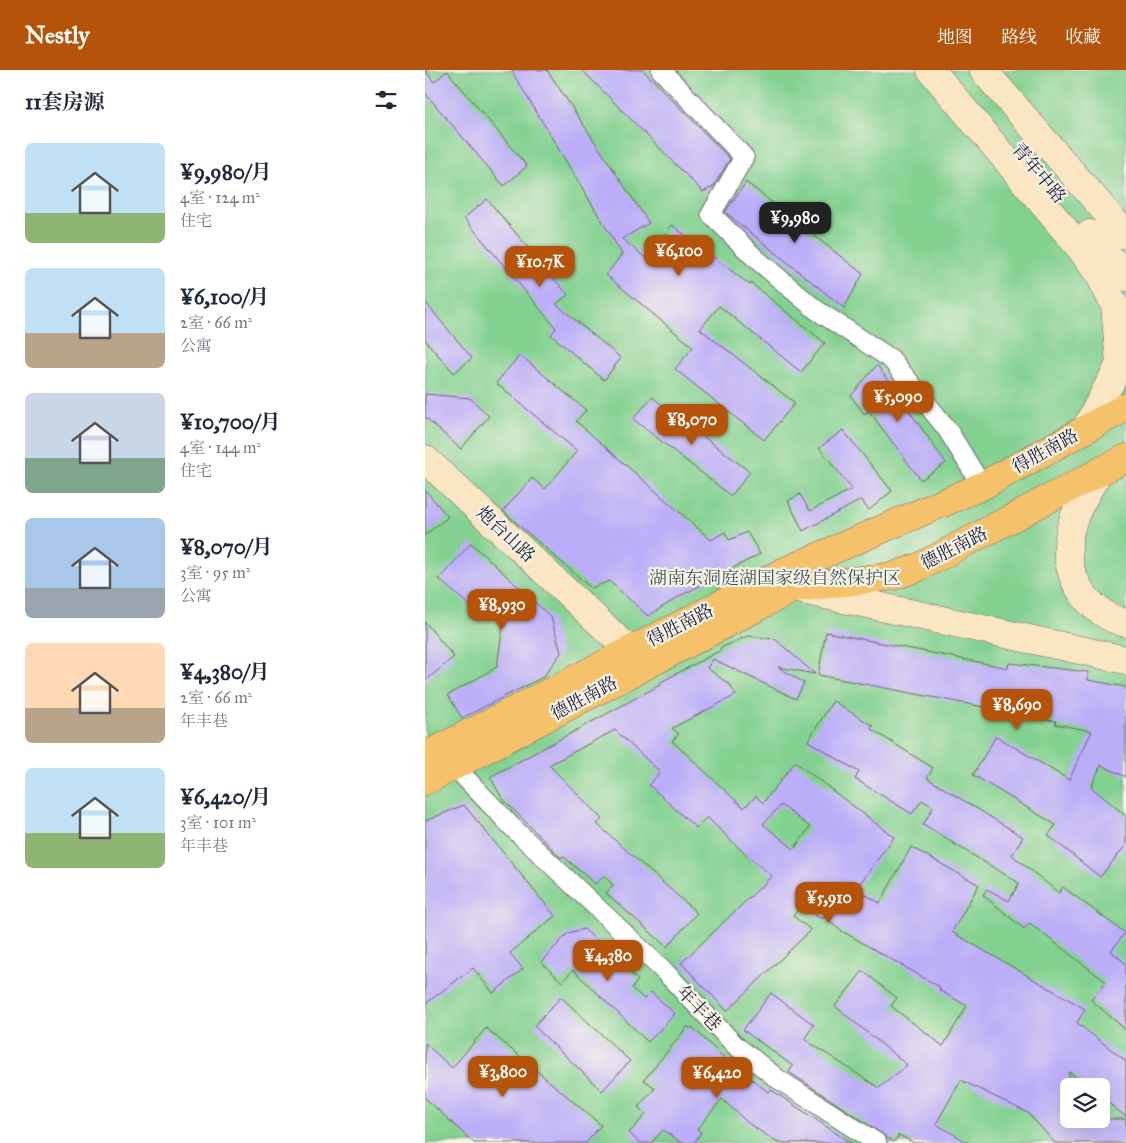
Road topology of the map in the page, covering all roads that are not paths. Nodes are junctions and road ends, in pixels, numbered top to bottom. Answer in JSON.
{"nodes":[{"id":1,"x":661,"y":70,"type":"edge"},
{"id":2,"x":931,"y":70,"type":"edge"},
{"id":3,"x":952,"y":70,"type":"edge"},
{"id":4,"x":983,"y":70,"type":"edge"},
{"id":5,"x":1002,"y":70,"type":"edge"},
{"id":6,"x":1126,"y":208,"type":"edge"},
{"id":7,"x":1126,"y":235,"type":"edge"},
{"id":8,"x":1126,"y":277,"type":"edge"},
{"id":9,"x":1126,"y":406,"type":"edge"},
{"id":10,"x":1086,"y":428,"type":"junction"},
{"id":11,"x":1126,"y":458,"type":"edge"},
{"id":12,"x":425,"y":459,"type":"edge"},
{"id":13,"x":1099,"y":472,"type":"junction"},
{"id":14,"x":982,"y":486,"type":"junction"},
{"id":15,"x":794,"y":588,"type":"junction"},
{"id":16,"x":1126,"y":623,"type":"edge"},
{"id":17,"x":630,"y":651,"type":"junction"},
{"id":18,"x":1126,"y":660,"type":"edge"},
{"id":19,"x":425,"y":756,"type":"edge"},
{"id":20,"x":454,"y":766,"type":"junction"},
{"id":21,"x":425,"y":781,"type":"edge"},
{"id":22,"x":877,"y":1143,"type":"edge"}],
"edges":[{"from":1,"to":14,"type":"street"},
{"from":2,"to":10,"type":"main road"},
{"from":3,"to":8,"type":"main road","name":"青年中路"},
{"from":4,"to":7,"type":"main road","name":"青年中路"},
{"from":5,"to":6,"type":"main road"},
{"from":9,"to":10,"type":"main road","name":"得胜南路"},
{"from":10,"to":14,"type":"main road","name":"得胜南路"},
{"from":11,"to":13,"type":"main road","name":"德胜南路"},
{"from":12,"to":17,"type":"main road","name":"炮台山路"},
{"from":13,"to":15,"type":"main road","name":"德胜南路"},
{"from":13,"to":16,"type":"main road"},
{"from":14,"to":17,"type":"main road","name":"得胜南路"},
{"from":15,"to":18,"type":"main road"},
{"from":15,"to":20,"type":"main road","name":"德胜南路"},
{"from":17,"to":19,"type":"main road","name":"得胜南路"},
{"from":20,"to":21,"type":"main road","name":"德胜南路"},
{"from":20,"to":22,"type":"street","name":"年丰巷"}]}
